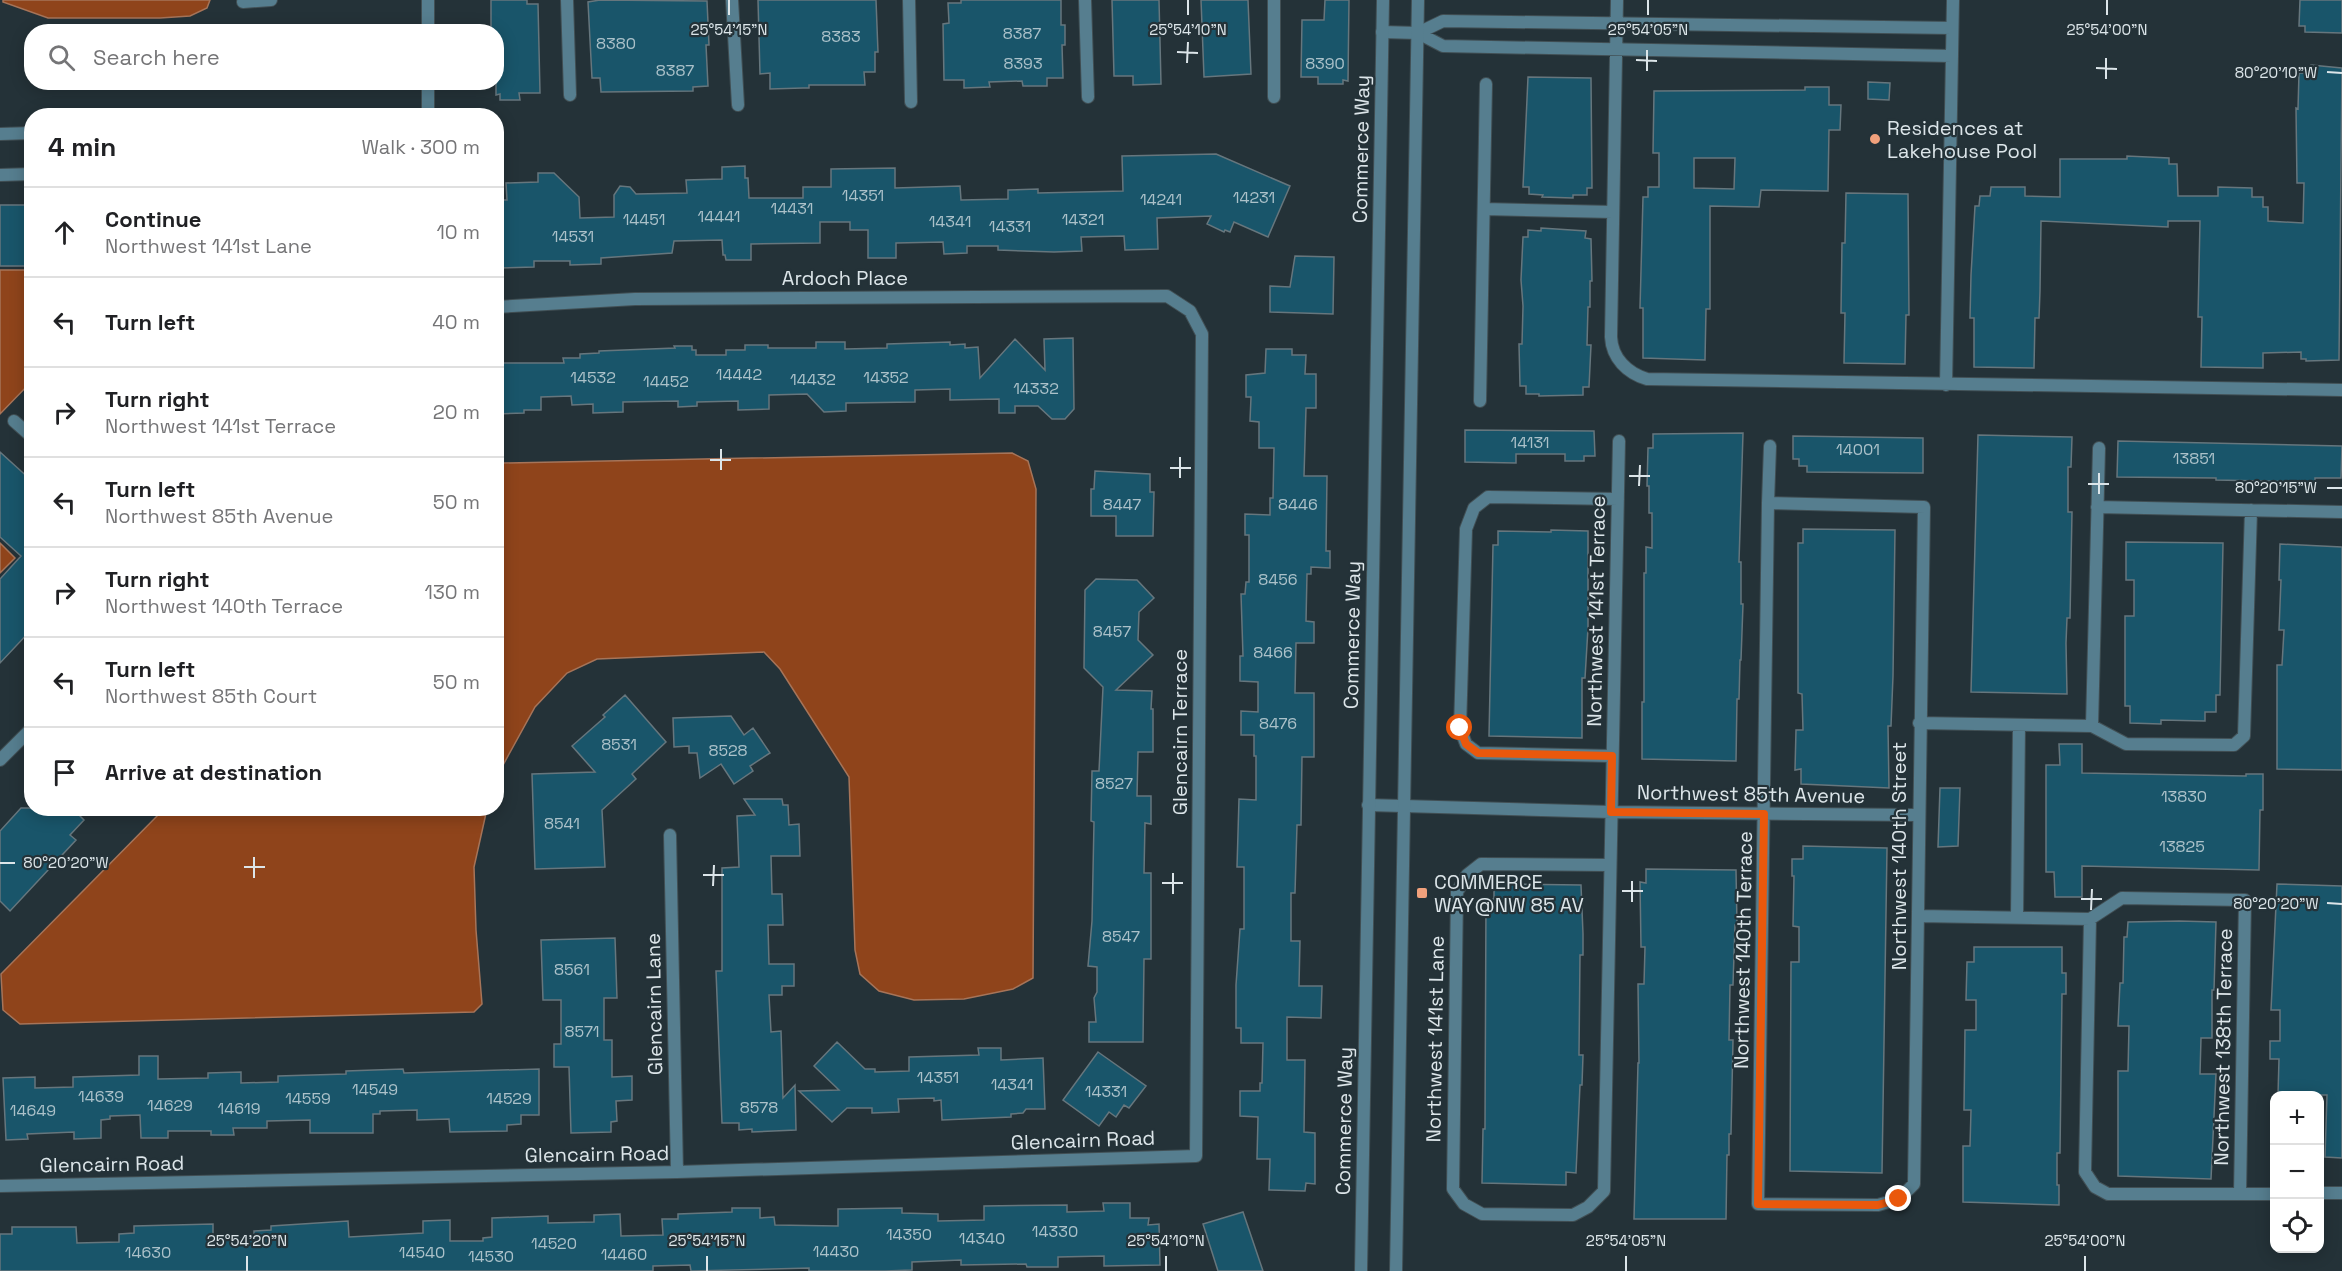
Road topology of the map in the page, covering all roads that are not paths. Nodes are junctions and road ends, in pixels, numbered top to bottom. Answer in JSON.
{"nodes":[{"id":1,"x":271,"y":0,"type":"edge"},
{"id":2,"x":428,"y":0,"type":"edge"},
{"id":3,"x":567,"y":0,"type":"edge"},
{"id":4,"x":732,"y":0,"type":"edge"},
{"id":5,"x":909,"y":0,"type":"edge"},
{"id":6,"x":1085,"y":0,"type":"edge"},
{"id":7,"x":1274,"y":0,"type":"edge"},
{"id":8,"x":1383,"y":0,"type":"edge"},
{"id":9,"x":1418,"y":0,"type":"edge"},
{"id":10,"x":1617,"y":0,"type":"edge"},
{"id":11,"x":1953,"y":0,"type":"edge"},
{"id":12,"x":243,"y":2,"type":"dead end"},
{"id":13,"x":1617,"y":23,"type":"junction"},
{"id":14,"x":428,"y":24,"type":"edge"},
{"id":15,"x":1952,"y":28,"type":"junction"},
{"id":16,"x":1382,"y":32,"type":"junction"},
{"id":17,"x":1418,"y":33,"type":"junction"},
{"id":18,"x":1616,"y":51,"type":"junction"},
{"id":19,"x":1952,"y":56,"type":"junction"},
{"id":20,"x":1486,"y":84,"type":"dead end"},
{"id":21,"x":428,"y":90,"type":"edge"},
{"id":22,"x":570,"y":95,"type":"dead end"},
{"id":23,"x":1088,"y":97,"type":"dead end"},
{"id":24,"x":1274,"y":97,"type":"dead end"},
{"id":25,"x":911,"y":102,"type":"dead end"},
{"id":26,"x":738,"y":105,"type":"dead end"},
{"id":27,"x":428,"y":108,"type":"edge"},
{"id":28,"x":24,"y":133,"type":"edge"},
{"id":29,"x":0,"y":134,"type":"edge"},
{"id":30,"x":24,"y":174,"type":"edge"},
{"id":31,"x":0,"y":175,"type":"edge"},
{"id":32,"x":1484,"y":209,"type":"junction"},
{"id":33,"x":1613,"y":212,"type":"junction"},
{"id":34,"x":504,"y":307,"type":"edge"},
{"id":35,"x":1190,"y":311,"type":"joint"},
{"id":36,"x":1946,"y":385,"type":"junction"},
{"id":37,"x":2342,"y":390,"type":"edge"},
{"id":38,"x":1480,"y":401,"type":"dead end"},
{"id":39,"x":14,"y":421,"type":"dead end"},
{"id":40,"x":24,"y":430,"type":"edge"},
{"id":41,"x":1619,"y":441,"type":"dead end"},
{"id":42,"x":1770,"y":446,"type":"dead end"},
{"id":43,"x":2098,"y":448,"type":"dead end"},
{"id":44,"x":1618,"y":499,"type":"junction"},
{"id":45,"x":1768,"y":503,"type":"junction"},
{"id":46,"x":2097,"y":507,"type":"junction"},
{"id":47,"x":2251,"y":510,"type":"junction"},
{"id":48,"x":2342,"y":512,"type":"edge"},
{"id":49,"x":1919,"y":723,"type":"junction"},
{"id":50,"x":2019,"y":724,"type":"junction"},
{"id":51,"x":2092,"y":726,"type":"junction"},
{"id":52,"x":24,"y":736,"type":"edge"},
{"id":53,"x":1612,"y":756,"type":"junction"},
{"id":54,"x":0,"y":760,"type":"edge"},
{"id":55,"x":1368,"y":805,"type":"junction"},
{"id":56,"x":1404,"y":805,"type":"junction"},
{"id":57,"x":1611,"y":812,"type":"junction"},
{"id":58,"x":1764,"y":814,"type":"junction"},
{"id":59,"x":1918,"y":815,"type":"junction"},
{"id":60,"x":670,"y":835,"type":"dead end"},
{"id":61,"x":1610,"y":865,"type":"junction"},
{"id":62,"x":1919,"y":916,"type":"junction"},
{"id":63,"x":2017,"y":918,"type":"junction"},
{"id":64,"x":2090,"y":919,"type":"junction"},
{"id":65,"x":1196,"y":1156,"type":"joint"},
{"id":66,"x":677,"y":1172,"type":"junction"},
{"id":67,"x":0,"y":1186,"type":"edge"},
{"id":68,"x":2324,"y":1193,"type":"edge"},
{"id":69,"x":2342,"y":1193,"type":"edge"},
{"id":70,"x":2240,"y":1194,"type":"junction"},
{"id":71,"x":2270,"y":1194,"type":"edge"},
{"id":72,"x":1899,"y":1199,"type":"joint"},
{"id":73,"x":1464,"y":1204,"type":"joint"},
{"id":74,"x":1361,"y":1271,"type":"edge"},
{"id":75,"x":1396,"y":1271,"type":"edge"}],
"edges":[{"from":1,"to":12,"type":"street"},
{"from":2,"to":14,"type":"street"},
{"from":3,"to":22,"type":"street"},
{"from":4,"to":26,"type":"street"},
{"from":5,"to":25,"type":"street"},
{"from":6,"to":23,"type":"street"},
{"from":7,"to":24,"type":"street"},
{"from":8,"to":16,"type":"street","name":"Commerce Way"},
{"from":9,"to":17,"type":"street"},
{"from":10,"to":13,"type":"street"},
{"from":11,"to":15,"type":"street"},
{"from":13,"to":15,"type":"street"},
{"from":13,"to":17,"type":"street"},
{"from":13,"to":18,"type":"street"},
{"from":15,"to":19,"type":"street"},
{"from":16,"to":17,"type":"street"},
{"from":16,"to":55,"type":"street","name":"Commerce Way"},
{"from":17,"to":18,"type":"street"},
{"from":17,"to":56,"type":"street"},
{"from":18,"to":19,"type":"street"},
{"from":18,"to":33,"type":"street"},
{"from":19,"to":36,"type":"street"},
{"from":20,"to":32,"type":"street"},
{"from":21,"to":27,"type":"street"},
{"from":28,"to":29,"type":"street"},
{"from":30,"to":31,"type":"street"},
{"from":32,"to":33,"type":"street"},
{"from":32,"to":38,"type":"street"},
{"from":33,"to":36,"type":"street"},
{"from":34,"to":35,"type":"street","name":"Ardoch Place"},
{"from":35,"to":65,"type":"street","name":"Glencairn Terrace"},
{"from":36,"to":37,"type":"street"},
{"from":39,"to":40,"type":"street"},
{"from":41,"to":44,"type":"street","name":"Northwest 141st Terrace"},
{"from":42,"to":45,"type":"street","name":"Northwest 140th Terrace"},
{"from":43,"to":46,"type":"street"},
{"from":44,"to":53,"type":"street","name":"Northwest 141st Terrace"},
{"from":44,"to":53,"type":"street"},
{"from":45,"to":49,"type":"street","name":"Northwest 140th Street"},
{"from":45,"to":58,"type":"street","name":"Northwest 140th Terrace"},
{"from":46,"to":47,"type":"street"},
{"from":46,"to":51,"type":"street"},
{"from":47,"to":48,"type":"street"},
{"from":47,"to":51,"type":"street"},
{"from":49,"to":50,"type":"street"},
{"from":49,"to":59,"type":"street","name":"Northwest 140th Street"},
{"from":50,"to":51,"type":"street"},
{"from":50,"to":63,"type":"street"},
{"from":52,"to":54,"type":"street"},
{"from":53,"to":57,"type":"street","name":"Northwest 141st Terrace"},
{"from":55,"to":56,"type":"street","name":"Northwest 85th Avenue"},
{"from":55,"to":74,"type":"street","name":"Commerce Way"},
{"from":56,"to":57,"type":"street","name":"Northwest 85th Avenue"},
{"from":56,"to":75,"type":"street"},
{"from":57,"to":58,"type":"street","name":"Northwest 85th Avenue"},
{"from":57,"to":61,"type":"street","name":"Northwest 141st Terrace"},
{"from":58,"to":59,"type":"street","name":"Northwest 85th Avenue"},
{"from":58,"to":72,"type":"street","name":"Northwest 140th Terrace"},
{"from":59,"to":62,"type":"street","name":"Northwest 140th Street"},
{"from":60,"to":66,"type":"street","name":"Glencairn Lane"},
{"from":61,"to":73,"type":"street","name":"Northwest 141st Terrace"},
{"from":61,"to":73,"type":"street","name":"Northwest 141st Lane"},
{"from":62,"to":63,"type":"street"},
{"from":62,"to":72,"type":"street","name":"Northwest 140th Street"},
{"from":63,"to":64,"type":"street"},
{"from":64,"to":70,"type":"street"},
{"from":64,"to":70,"type":"street","name":"Northwest 138th Terrace"},
{"from":65,"to":66,"type":"street","name":"Glencairn Road"},
{"from":66,"to":67,"type":"street","name":"Glencairn Road"},
{"from":68,"to":69,"type":"street"},
{"from":70,"to":71,"type":"street"}]}
